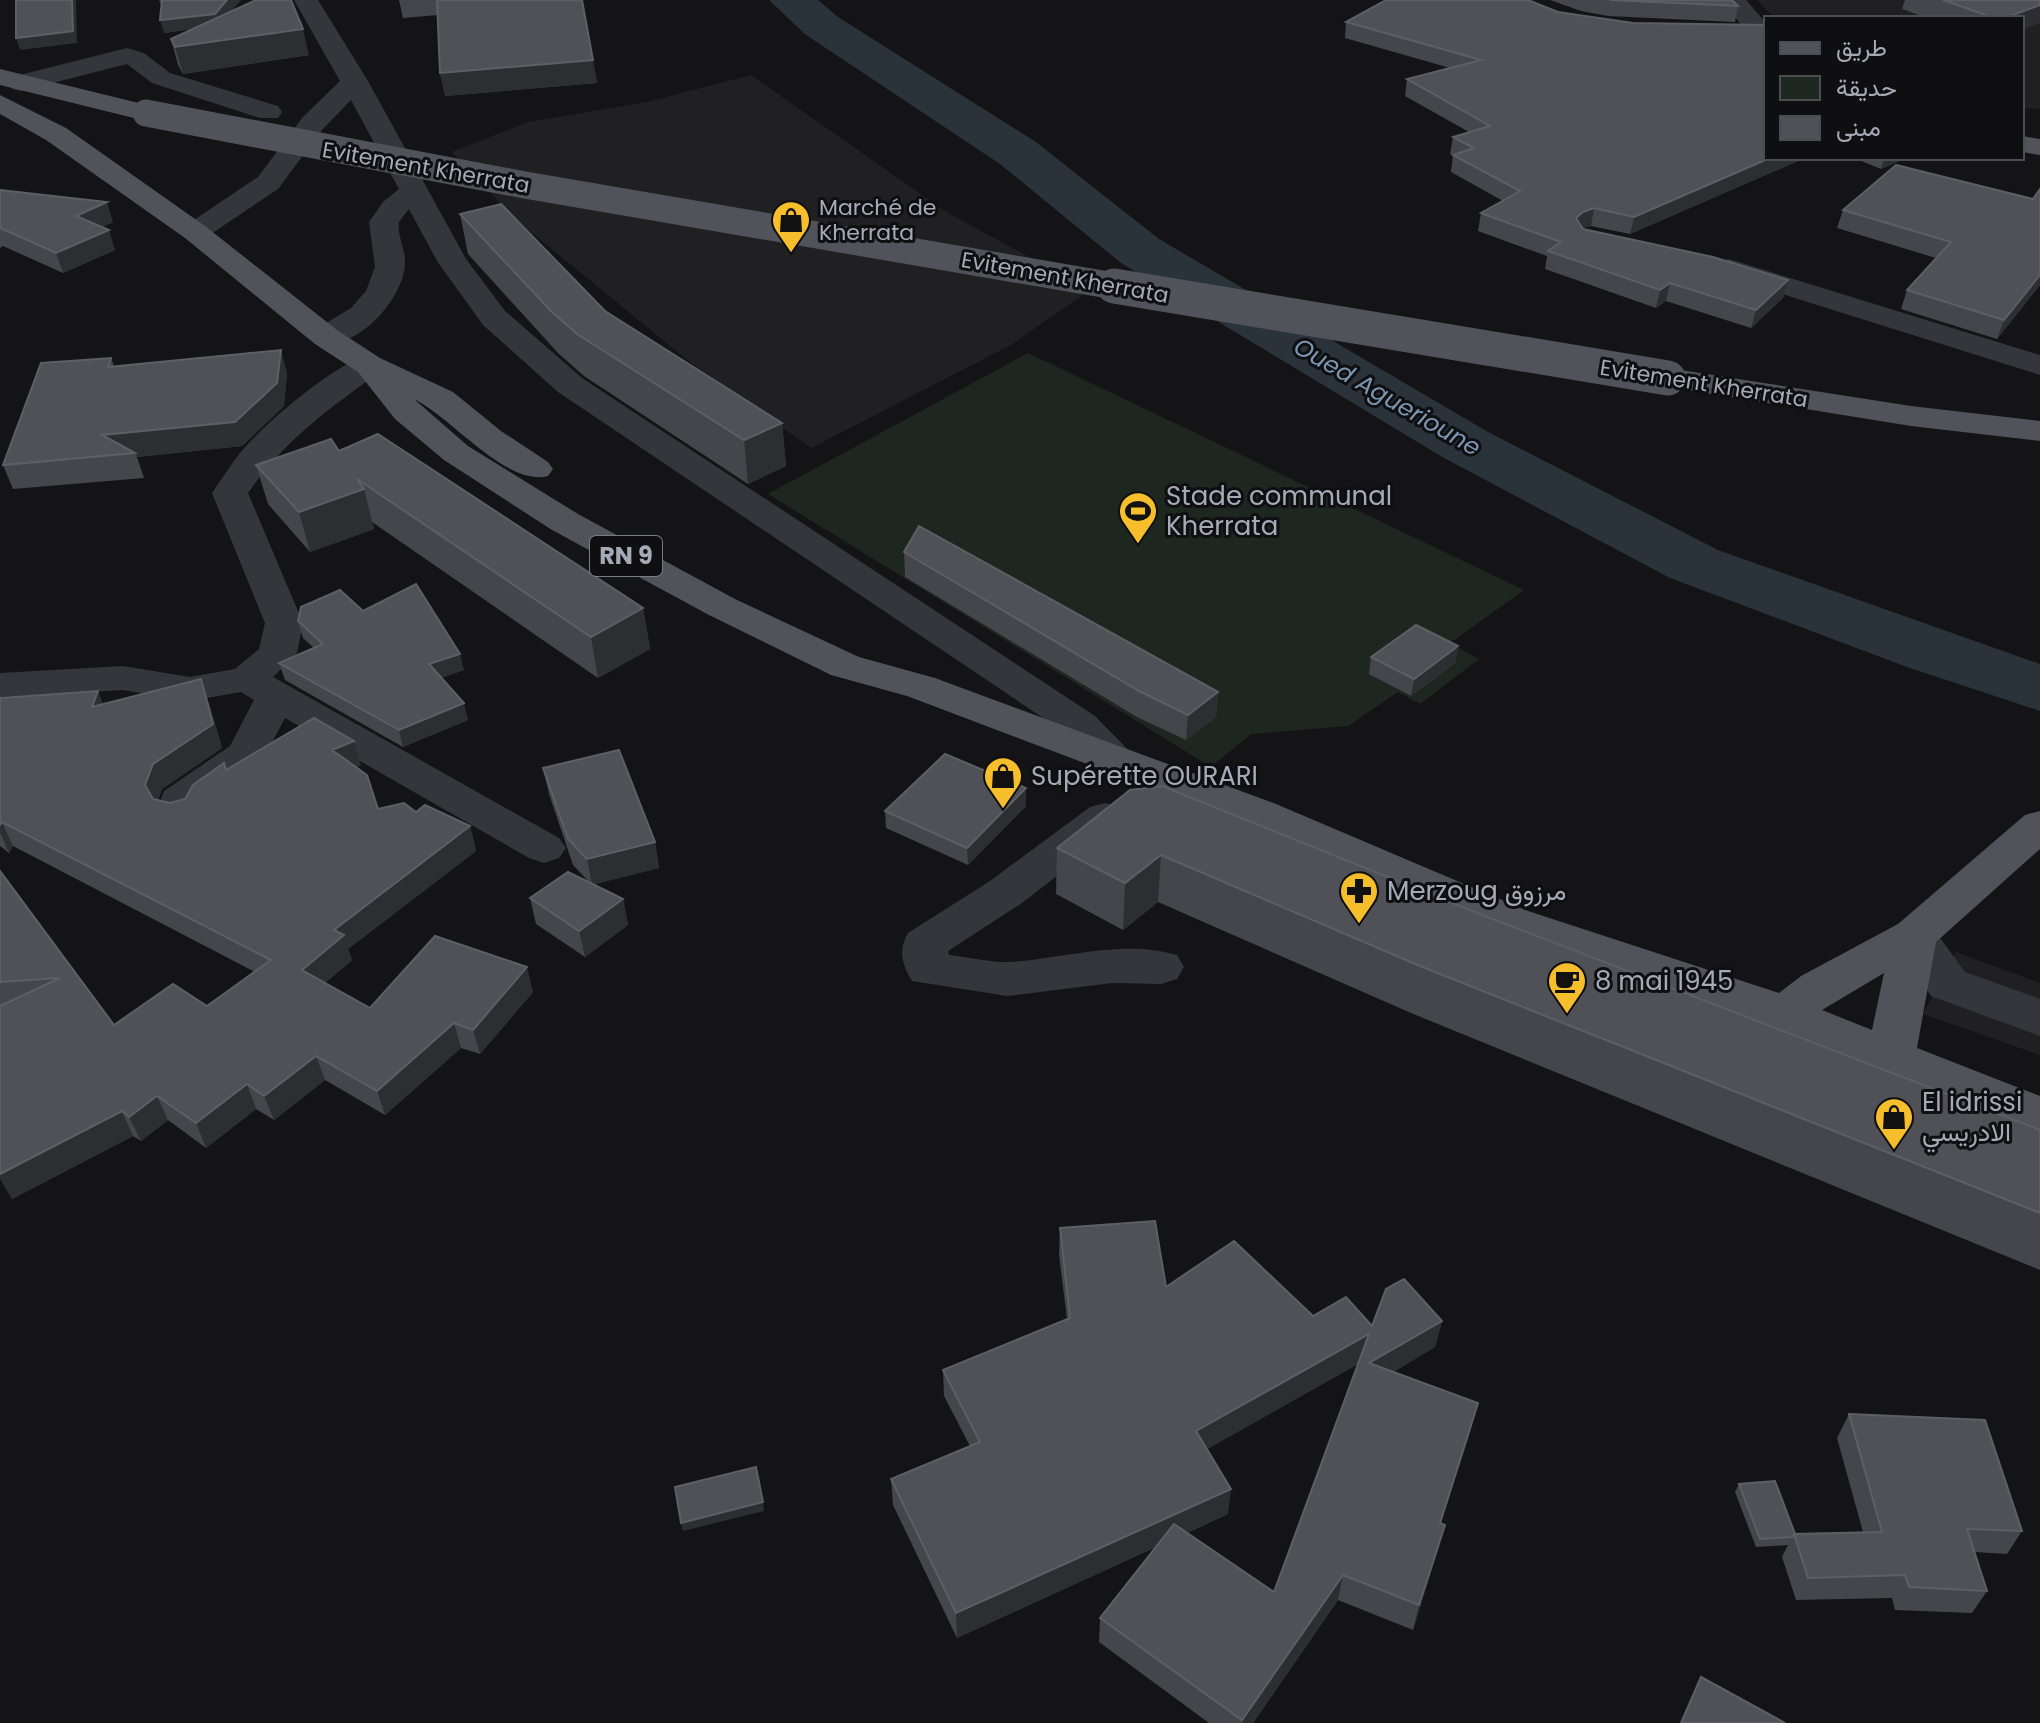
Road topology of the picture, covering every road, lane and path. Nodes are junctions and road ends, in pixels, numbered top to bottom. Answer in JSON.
{"nodes":[{"id":1,"x":306,"y":0,"type":"edge"},
{"id":2,"x":1733,"y":0,"type":"edge"},
{"id":3,"x":1733,"y":33,"type":"edge"},
{"id":4,"x":1764,"y":33,"type":"edge"},
{"id":5,"x":11,"y":80,"type":"edge"},
{"id":6,"x":355,"y":81,"type":"junction"},
{"id":7,"x":0,"y":103,"type":"edge"},
{"id":8,"x":269,"y":112,"type":"dead end"},
{"id":9,"x":415,"y":191,"type":"junction"},
{"id":10,"x":195,"y":232,"type":"junction"},
{"id":11,"x":1702,"y":261,"type":"edge"},
{"id":12,"x":326,"y":337,"type":"junction"},
{"id":13,"x":369,"y":365,"type":"junction"},
{"id":14,"x":2040,"y":365,"type":"edge"},
{"id":15,"x":2040,"y":431,"type":"edge"},
{"id":16,"x":0,"y":685,"type":"edge"},
{"id":17,"x":261,"y":687,"type":"junction"},
{"id":18,"x":1135,"y":768,"type":"junction"},
{"id":19,"x":178,"y":810,"type":"edge"},
{"id":20,"x":2040,"y":825,"type":"edge"},
{"id":21,"x":544,"y":848,"type":"dead end"},
{"id":22,"x":1914,"y":935,"type":"junction"},
{"id":23,"x":1161,"y":967,"type":"dead end"},
{"id":24,"x":1785,"y":1014,"type":"junction"},
{"id":25,"x":2040,"y":1018,"type":"edge"},
{"id":26,"x":1891,"y":1057,"type":"junction"},
{"id":27,"x":2040,"y":1117,"type":"edge"}],
"edges":[{"from":1,"to":6,"type":"street"},
{"from":2,"to":4,"type":"street"},
{"from":3,"to":4,"type":"main road"},
{"from":5,"to":8,"type":"street"},
{"from":5,"to":15,"type":"main road","name":"Evitement Kherrata","bridge":true},
{"from":6,"to":9,"type":"street"},
{"from":6,"to":10,"type":"street"},
{"from":7,"to":10,"type":"main road","number":"RN 9"},
{"from":9,"to":12,"type":"street"},
{"from":9,"to":18,"type":"street"},
{"from":10,"to":12,"type":"main road","number":"RN 9"},
{"from":11,"to":14,"type":"street"},
{"from":12,"to":13,"type":"main road","number":"RN 9"},
{"from":13,"to":17,"type":"street"},
{"from":13,"to":18,"type":"main road","number":"RN 9"},
{"from":16,"to":17,"type":"street"},
{"from":17,"to":19,"type":"street"},
{"from":17,"to":21,"type":"street"},
{"from":18,"to":23,"type":"street"},
{"from":18,"to":24,"type":"main road","number":"RN 9"},
{"from":20,"to":22,"type":"main road"},
{"from":22,"to":24,"type":"main road"},
{"from":22,"to":25,"type":"street"},
{"from":22,"to":26,"type":"main road"},
{"from":24,"to":26,"type":"main road","number":"RN 9"},
{"from":26,"to":27,"type":"main road","number":"RN 9"}]}
